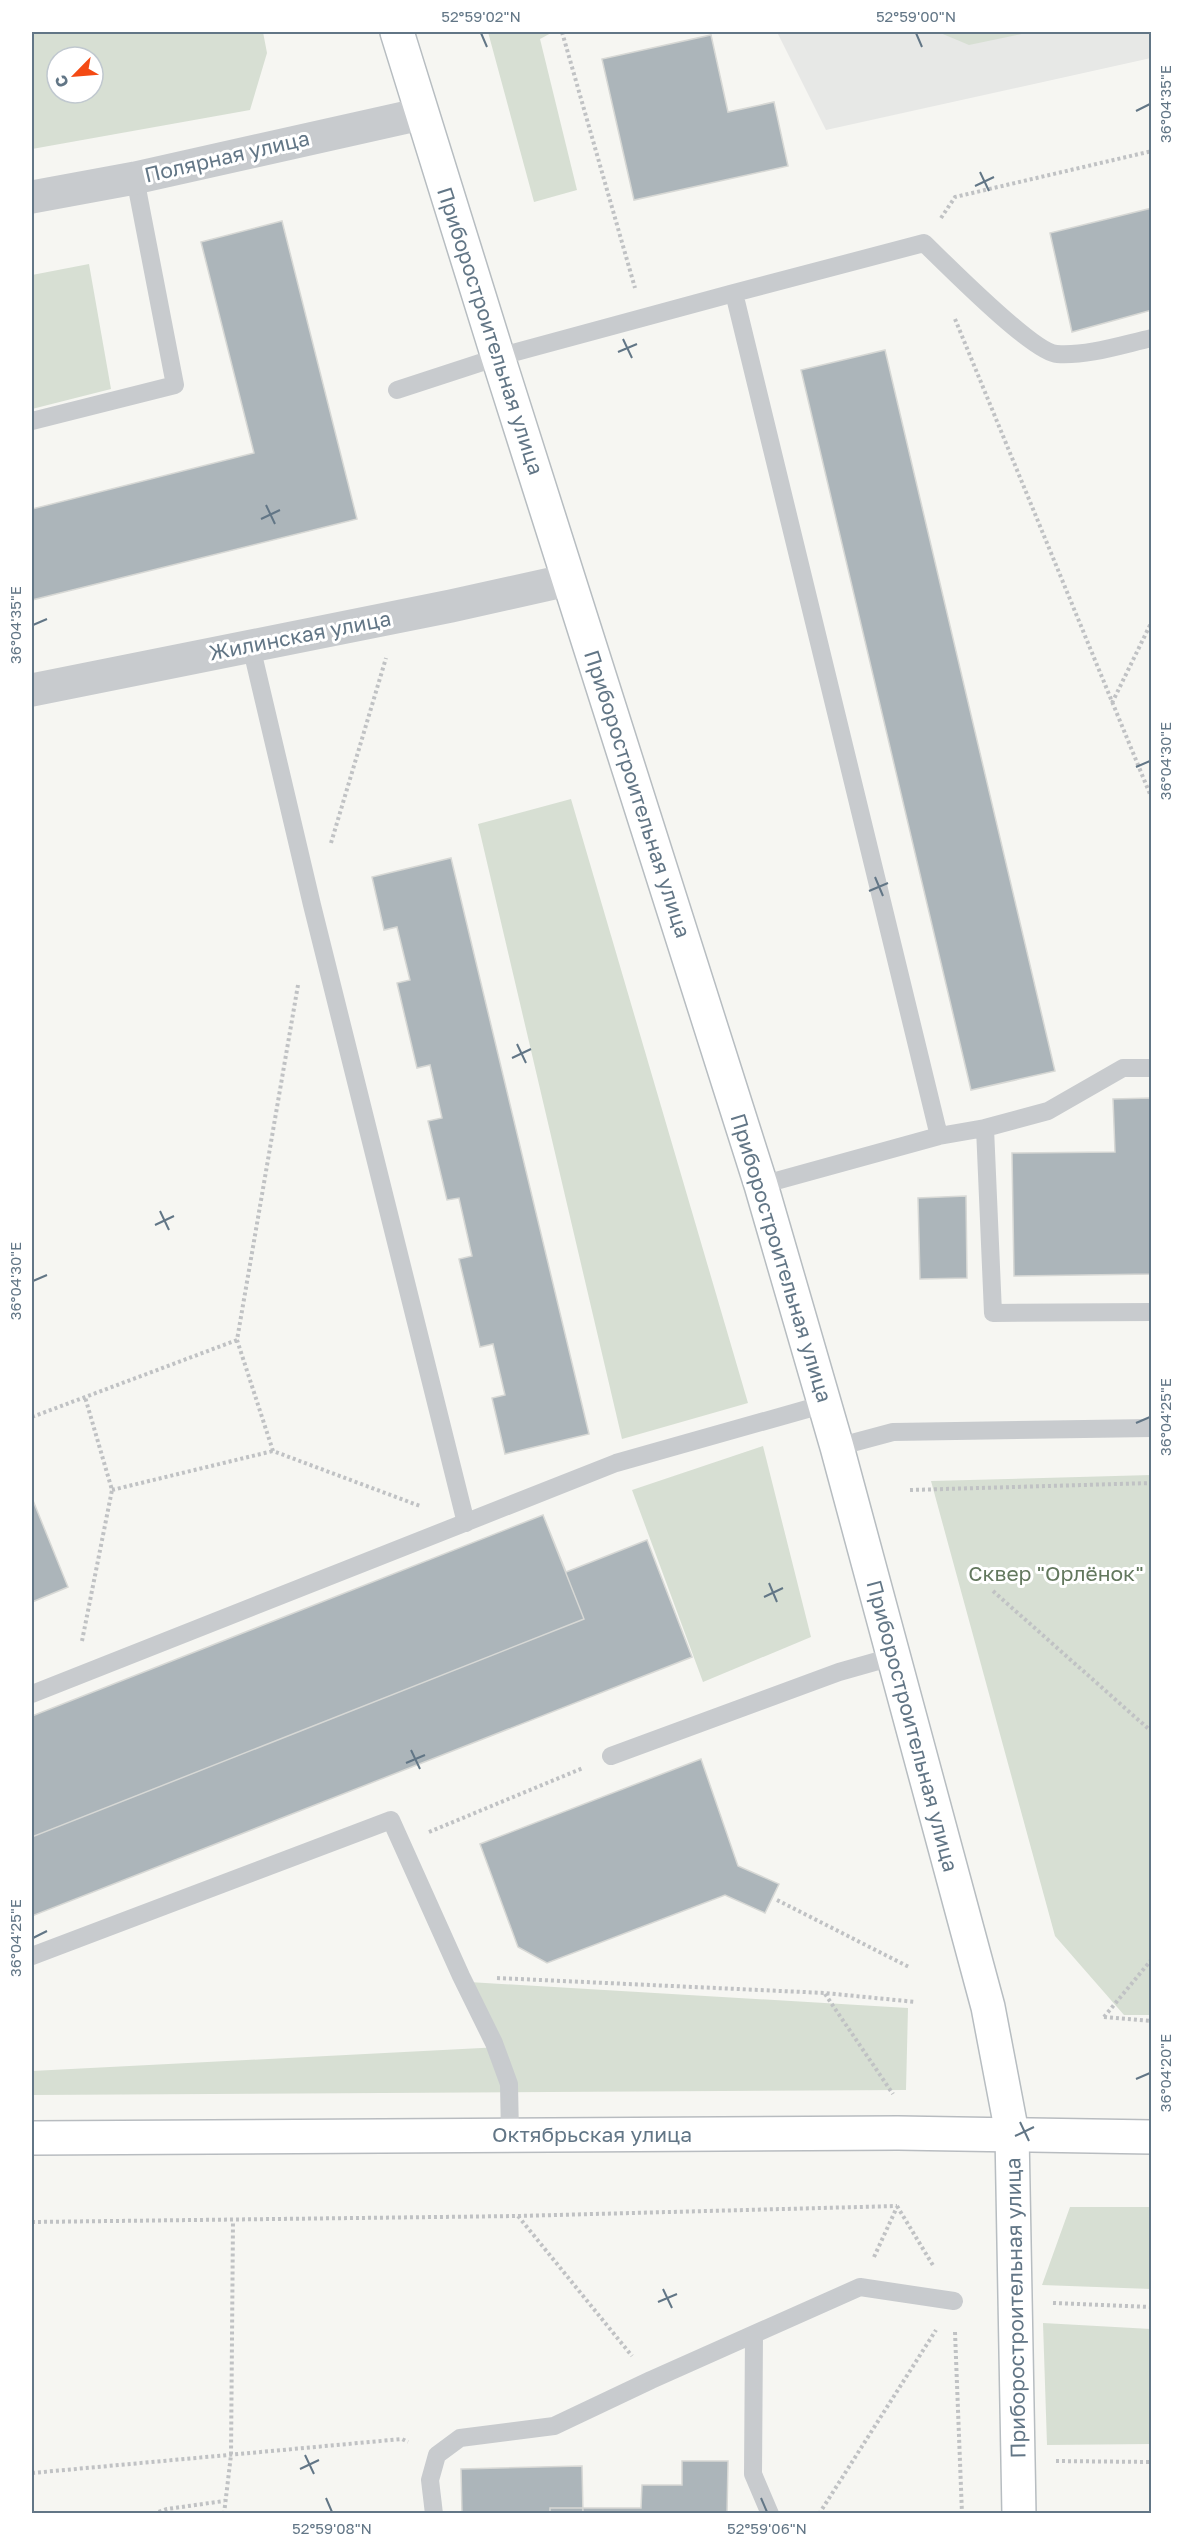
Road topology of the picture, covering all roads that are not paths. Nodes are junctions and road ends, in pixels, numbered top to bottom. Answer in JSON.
{"nodes":[{"id":1,"x":397,"y":32,"type":"edge"},
{"id":2,"x":421,"y":114,"type":"junction"},
{"id":3,"x":135,"y":178,"type":"junction"},
{"id":4,"x":32,"y":197,"type":"edge"},
{"id":5,"x":734,"y":293,"type":"junction"},
{"id":6,"x":1152,"y":338,"type":"edge"},
{"id":7,"x":498,"y":357,"type":"junction"},
{"id":8,"x":398,"y":390,"type":"dead end"},
{"id":9,"x":32,"y":421,"type":"edge"},
{"id":10,"x":568,"y":580,"type":"junction"},
{"id":11,"x":252,"y":646,"type":"junction"},
{"id":12,"x":32,"y":690,"type":"edge"},
{"id":13,"x":1152,"y":1068,"type":"edge"},
{"id":14,"x":985,"y":1128,"type":"junction"},
{"id":15,"x":939,"y":1136,"type":"junction"},
{"id":16,"x":761,"y":1185,"type":"junction"},
{"id":17,"x":1152,"y":1312,"type":"edge"},
{"id":18,"x":825,"y":1404,"type":"junction"},
{"id":19,"x":1152,"y":1428,"type":"edge"},
{"id":20,"x":837,"y":1447,"type":"junction"},
{"id":21,"x":466,"y":1523,"type":"junction"},
{"id":22,"x":892,"y":1658,"type":"junction"},
{"id":23,"x":32,"y":1694,"type":"edge"},
{"id":24,"x":611,"y":1756,"type":"road end"},
{"id":25,"x":32,"y":1956,"type":"edge"},
{"id":26,"x":1012,"y":2133,"type":"junction"},
{"id":27,"x":510,"y":2135,"type":"junction"},
{"id":28,"x":1152,"y":2137,"type":"edge"},
{"id":29,"x":32,"y":2138,"type":"edge"},
{"id":30,"x":954,"y":2301,"type":"road end"},
{"id":31,"x":754,"y":2335,"type":"junction"},
{"id":32,"x":434,"y":2514,"type":"edge"},
{"id":33,"x":770,"y":2514,"type":"edge"},
{"id":34,"x":1019,"y":2514,"type":"edge"}],
"edges":[{"from":1,"to":2,"type":"main road","name":"Приборостроительная улица"},
{"from":2,"to":3,"type":"street","name":"Полярная улица"},
{"from":2,"to":7,"type":"main road","name":"Приборостроительная улица"},
{"from":3,"to":4,"type":"street","name":"Полярная улица"},
{"from":3,"to":9,"type":"lane"},
{"from":5,"to":6,"type":"lane"},
{"from":5,"to":7,"type":"lane"},
{"from":5,"to":15,"type":"lane"},
{"from":7,"to":8,"type":"lane"},
{"from":7,"to":10,"type":"main road","name":"Приборостроительная улица"},
{"from":10,"to":11,"type":"street","name":"Жилинская улица"},
{"from":10,"to":16,"type":"main road","name":"Приборостроительная улица"},
{"from":11,"to":12,"type":"street","name":"Жилинская улица"},
{"from":11,"to":21,"type":"lane"},
{"from":13,"to":14,"type":"lane"},
{"from":14,"to":15,"type":"lane"},
{"from":14,"to":17,"type":"lane"},
{"from":15,"to":16,"type":"lane"},
{"from":16,"to":18,"type":"main road","name":"Приборостроительная улица"},
{"from":18,"to":20,"type":"main road","name":"Приборостроительная улица"},
{"from":18,"to":21,"type":"lane"},
{"from":19,"to":20,"type":"lane"},
{"from":20,"to":22,"type":"main road","name":"Приборостроительная улица"},
{"from":21,"to":23,"type":"lane"},
{"from":22,"to":24,"type":"lane"},
{"from":22,"to":26,"type":"main road","name":"Приборостроительная улица"},
{"from":25,"to":27,"type":"lane"},
{"from":26,"to":27,"type":"main road","name":"Октябрьская улица"},
{"from":26,"to":28,"type":"main road","name":"Октябрьская улица"},
{"from":26,"to":34,"type":"main road","name":"Приборостроительная улица"},
{"from":27,"to":29,"type":"main road","name":"Октябрьская улица"},
{"from":30,"to":31,"type":"lane"},
{"from":31,"to":32,"type":"lane"},
{"from":31,"to":33,"type":"lane"}]}
